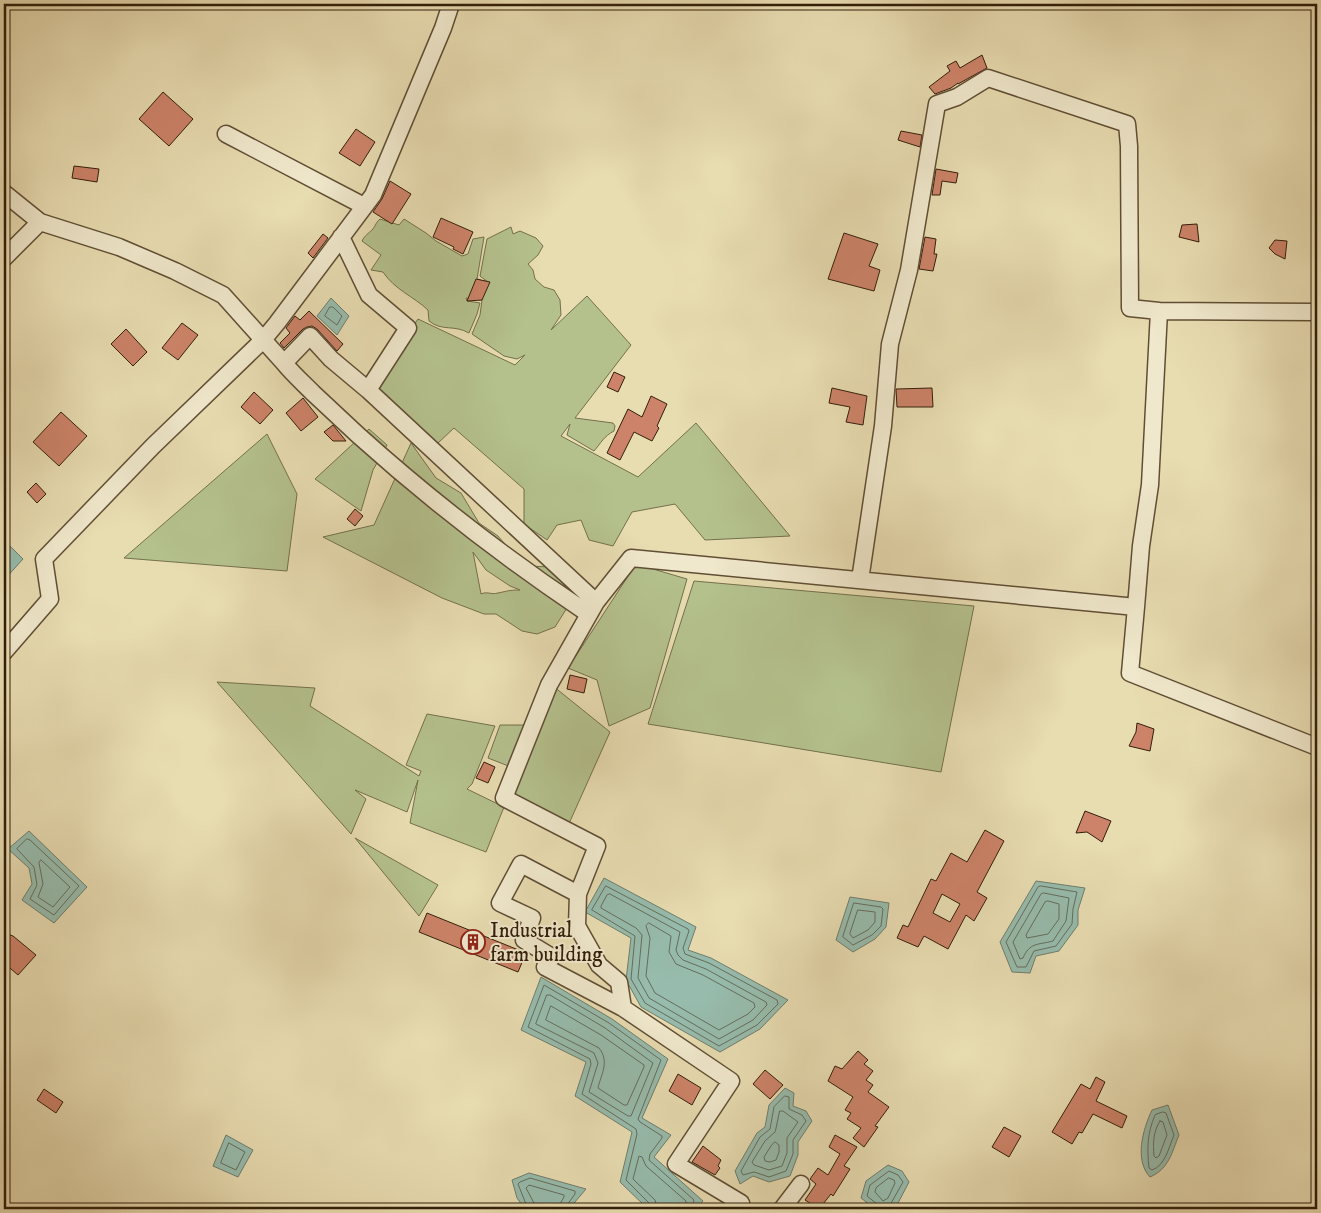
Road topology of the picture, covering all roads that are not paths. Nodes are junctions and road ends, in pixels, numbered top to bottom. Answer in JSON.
{"nodes":[{"id":1,"x":451,"y":4,"type":"edge"},
{"id":2,"x":226,"y":134,"type":"dead end"},
{"id":3,"x":4,"y":193,"type":"edge"},
{"id":4,"x":364,"y":206,"type":"junction"},
{"id":5,"x":40,"y":222,"type":"junction"},
{"id":6,"x":341,"y":237,"type":"junction"},
{"id":7,"x":4,"y":258,"type":"edge"},
{"id":8,"x":1159,"y":312,"type":"junction"},
{"id":9,"x":1317,"y":312,"type":"edge"},
{"id":10,"x":263,"y":340,"type":"junction"},
{"id":11,"x":284,"y":363,"type":"junction"},
{"id":12,"x":368,"y":390,"type":"junction"},
{"id":13,"x":860,"y":580,"type":"junction"},
{"id":14,"x":596,"y":602,"type":"junction"},
{"id":15,"x":1136,"y":607,"type":"junction"},
{"id":16,"x":4,"y":652,"type":"edge"},
{"id":17,"x":1317,"y":747,"type":"edge"},
{"id":18,"x":578,"y":894,"type":"junction"},
{"id":19,"x":623,"y":1008,"type":"junction"},
{"id":20,"x":801,"y":1184,"type":"dead end"},
{"id":21,"x":740,"y":1207,"type":"edge"},
{"id":22,"x":782,"y":1209,"type":"edge"}],
"edges":[{"from":1,"to":4,"type":"street"},
{"from":2,"to":4,"type":"street"},
{"from":3,"to":5,"type":"street"},
{"from":4,"to":6,"type":"street"},
{"from":5,"to":7,"type":"street"},
{"from":5,"to":10,"type":"street"},
{"from":6,"to":10,"type":"street"},
{"from":6,"to":12,"type":"street"},
{"from":8,"to":9,"type":"street"},
{"from":8,"to":13,"type":"street"},
{"from":8,"to":15,"type":"street"},
{"from":10,"to":11,"type":"street"},
{"from":10,"to":16,"type":"street"},
{"from":11,"to":12,"type":"street"},
{"from":11,"to":14,"type":"street"},
{"from":12,"to":14,"type":"street"},
{"from":13,"to":14,"type":"street"},
{"from":13,"to":15,"type":"street"},
{"from":14,"to":18,"type":"street"},
{"from":15,"to":17,"type":"street"},
{"from":18,"to":19,"type":"street"},
{"from":18,"to":19,"type":"street"},
{"from":19,"to":21,"type":"street"},
{"from":20,"to":22,"type":"street"}]}
